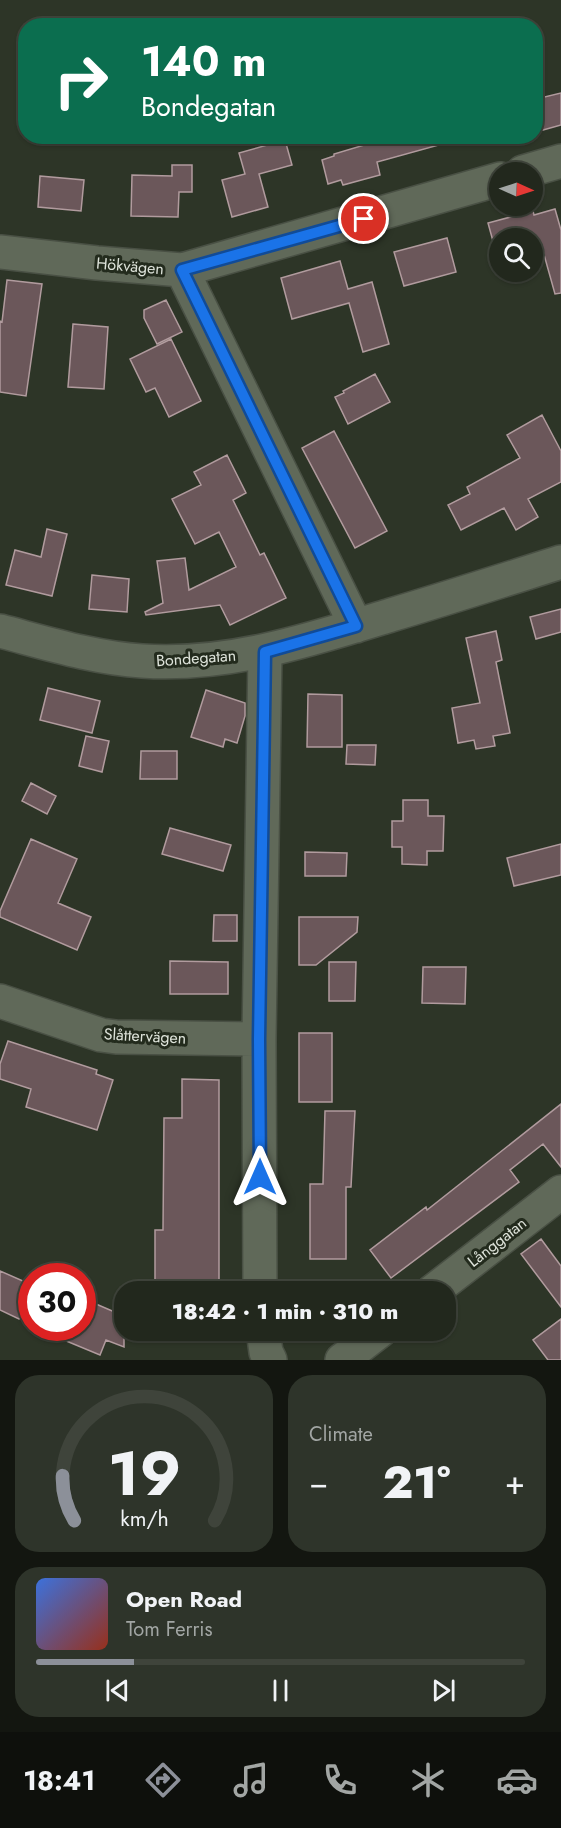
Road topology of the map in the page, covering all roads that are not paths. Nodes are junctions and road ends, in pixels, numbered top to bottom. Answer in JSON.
{"nodes":[{"id":1,"x":561,"y":161,"type":"edge"},
{"id":2,"x":543,"y":166,"type":"edge"},
{"id":3,"x":489,"y":182,"type":"edge"},
{"id":4,"x":0,"y":252,"type":"edge"},
{"id":5,"x":182,"y":270,"type":"junction"},
{"id":6,"x":561,"y":562,"type":"edge"},
{"id":7,"x":356,"y":626,"type":"junction"},
{"id":8,"x":0,"y":631,"type":"edge"},
{"id":9,"x":265,"y":652,"type":"junction"},
{"id":10,"x":0,"y":1001,"type":"edge"},
{"id":11,"x":259,"y":1039,"type":"junction"},
{"id":12,"x":561,"y":1192,"type":"edge"},
{"id":13,"x":260,"y":1281,"type":"edge"},
{"id":14,"x":446,"y":1281,"type":"edge"},
{"id":15,"x":264,"y":1341,"type":"edge"},
{"id":16,"x":367,"y":1341,"type":"edge"},
{"id":17,"x":270,"y":1360,"type":"edge"},
{"id":18,"x":342,"y":1360,"type":"edge"}],
"edges":[{"from":1,"to":2,"type":"street"},
{"from":3,"to":5,"type":"street","name":"Hökvägen"},
{"from":4,"to":5,"type":"street","name":"Hökvägen"},
{"from":5,"to":7,"type":"street"},
{"from":6,"to":7,"type":"street","name":"Bondegatan"},
{"from":7,"to":9,"type":"street","name":"Bondegatan"},
{"from":8,"to":9,"type":"street","name":"Bondegatan"},
{"from":9,"to":11,"type":"street"},
{"from":10,"to":11,"type":"street","name":"Slåttervägen"},
{"from":11,"to":13,"type":"street"},
{"from":12,"to":14,"type":"street","name":"Långgatan"},
{"from":15,"to":17,"type":"street"},
{"from":16,"to":18,"type":"street"}]}
